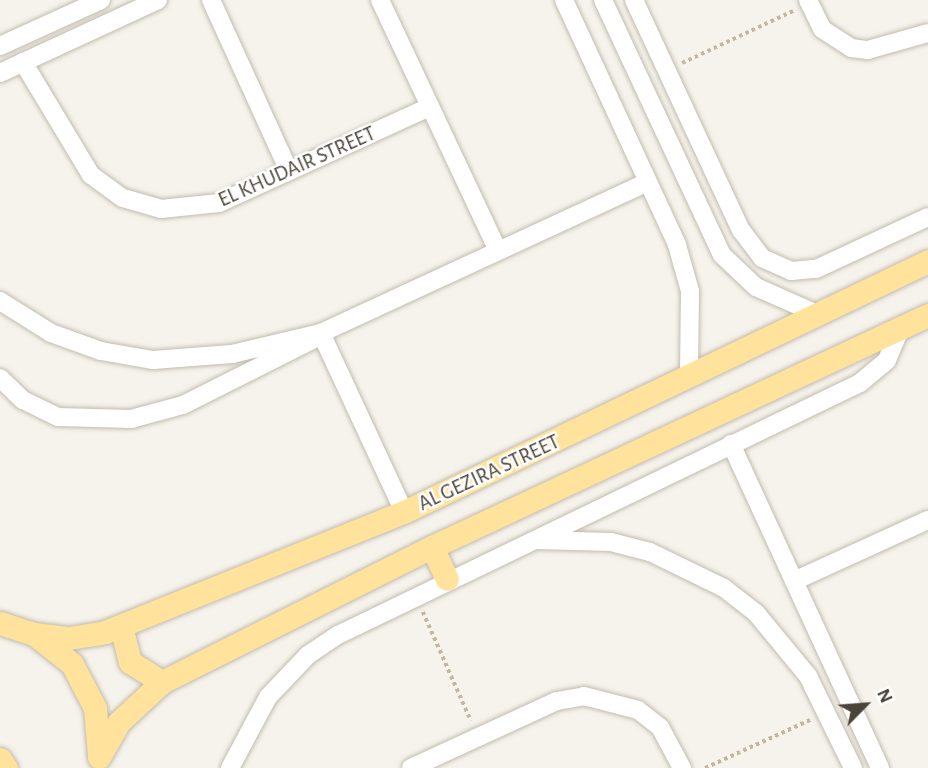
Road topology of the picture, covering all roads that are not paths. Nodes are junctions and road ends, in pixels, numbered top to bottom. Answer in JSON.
{"nodes":[{"id":1,"x":101,"y":0,"type":"edge"},
{"id":2,"x":158,"y":0,"type":"edge"},
{"id":3,"x":211,"y":0,"type":"edge"},
{"id":4,"x":380,"y":0,"type":"edge"},
{"id":5,"x":564,"y":0,"type":"edge"},
{"id":6,"x":603,"y":0,"type":"edge"},
{"id":7,"x":634,"y":0,"type":"edge"},
{"id":8,"x":809,"y":1,"type":"edge"},
{"id":9,"x":928,"y":33,"type":"edge"},
{"id":10,"x":0,"y":46,"type":"edge"},
{"id":11,"x":23,"y":62,"type":"junction"},
{"id":12,"x":0,"y":73,"type":"edge"},
{"id":13,"x":430,"y":107,"type":"junction"},
{"id":14,"x":289,"y":171,"type":"junction"},
{"id":15,"x":648,"y":182,"type":"junction"},
{"id":16,"x":928,"y":217,"type":"edge"},
{"id":17,"x":498,"y":251,"type":"junction"},
{"id":18,"x":928,"y":261,"type":"edge"},
{"id":19,"x":0,"y":301,"type":"edge"},
{"id":20,"x":817,"y":314,"type":"junction"},
{"id":21,"x":928,"y":315,"type":"edge"},
{"id":22,"x":901,"y":327,"type":"junction"},
{"id":23,"x":321,"y":333,"type":"junction"},
{"id":24,"x":689,"y":376,"type":"junction"},
{"id":25,"x":0,"y":378,"type":"edge"},
{"id":26,"x":731,"y":444,"type":"junction"},
{"id":27,"x":404,"y":512,"type":"junction"},
{"id":28,"x":928,"y":520,"type":"edge"},
{"id":29,"x":529,"y":540,"type":"junction"},
{"id":30,"x":432,"y":547,"type":"junction"},
{"id":31,"x":447,"y":579,"type":"junction"},
{"id":32,"x":794,"y":581,"type":"junction"},
{"id":33,"x":0,"y":623,"type":"edge"},
{"id":34,"x":121,"y":626,"type":"junction"},
{"id":35,"x":34,"y":634,"type":"junction"},
{"id":36,"x":162,"y":682,"type":"junction"},
{"id":37,"x":0,"y":759,"type":"edge"},
{"id":38,"x":97,"y":762,"type":"edge"},
{"id":39,"x":6,"y":768,"type":"edge"},
{"id":40,"x":230,"y":768,"type":"edge"},
{"id":41,"x":411,"y":768,"type":"edge"},
{"id":42,"x":682,"y":768,"type":"edge"},
{"id":43,"x":853,"y":768,"type":"edge"},
{"id":44,"x":880,"y":768,"type":"edge"}],
"edges":[{"from":1,"to":10,"type":"street"},
{"from":2,"to":11,"type":"street"},
{"from":3,"to":14,"type":"street"},
{"from":4,"to":13,"type":"street"},
{"from":5,"to":15,"type":"street"},
{"from":6,"to":20,"type":"street"},
{"from":7,"to":16,"type":"street"},
{"from":8,"to":9,"type":"street"},
{"from":11,"to":12,"type":"street"},
{"from":11,"to":14,"type":"street","name":"EL KHUDAIR STREET"},
{"from":13,"to":14,"type":"street","name":"EL KHUDAIR STREET"},
{"from":13,"to":17,"type":"street"},
{"from":15,"to":17,"type":"street"},
{"from":15,"to":24,"type":"street"},
{"from":17,"to":23,"type":"street"},
{"from":18,"to":20,"type":"main road","name":"AL GEZIRA STREET"},
{"from":19,"to":23,"type":"street"},
{"from":20,"to":24,"type":"main road","name":"AL GEZIRA STREET"},
{"from":21,"to":22,"type":"main road","name":"AL GEZIRA STREET"},
{"from":22,"to":26,"type":"street"},
{"from":22,"to":30,"type":"main road","name":"AL GEZIRA STREET"},
{"from":23,"to":25,"type":"street"},
{"from":23,"to":27,"type":"street"},
{"from":24,"to":27,"type":"main road","name":"AL GEZIRA STREET"},
{"from":26,"to":29,"type":"street"},
{"from":26,"to":32,"type":"street"},
{"from":27,"to":34,"type":"main road","name":"AL GEZIRA STREET"},
{"from":28,"to":32,"type":"street"},
{"from":29,"to":31,"type":"street"},
{"from":29,"to":43,"type":"street"},
{"from":30,"to":31,"type":"main road"},
{"from":30,"to":36,"type":"main road","name":"AL GEZIRA STREET"},
{"from":31,"to":40,"type":"street"},
{"from":32,"to":44,"type":"street"},
{"from":33,"to":35,"type":"main road"},
{"from":34,"to":35,"type":"main road","name":"AL GEZIRA STREET"},
{"from":34,"to":36,"type":"main road"},
{"from":35,"to":38,"type":"main road"},
{"from":36,"to":38,"type":"main road","name":"AL GEZIRA STREET"},
{"from":37,"to":39,"type":"main road"},
{"from":41,"to":42,"type":"street"}]}
